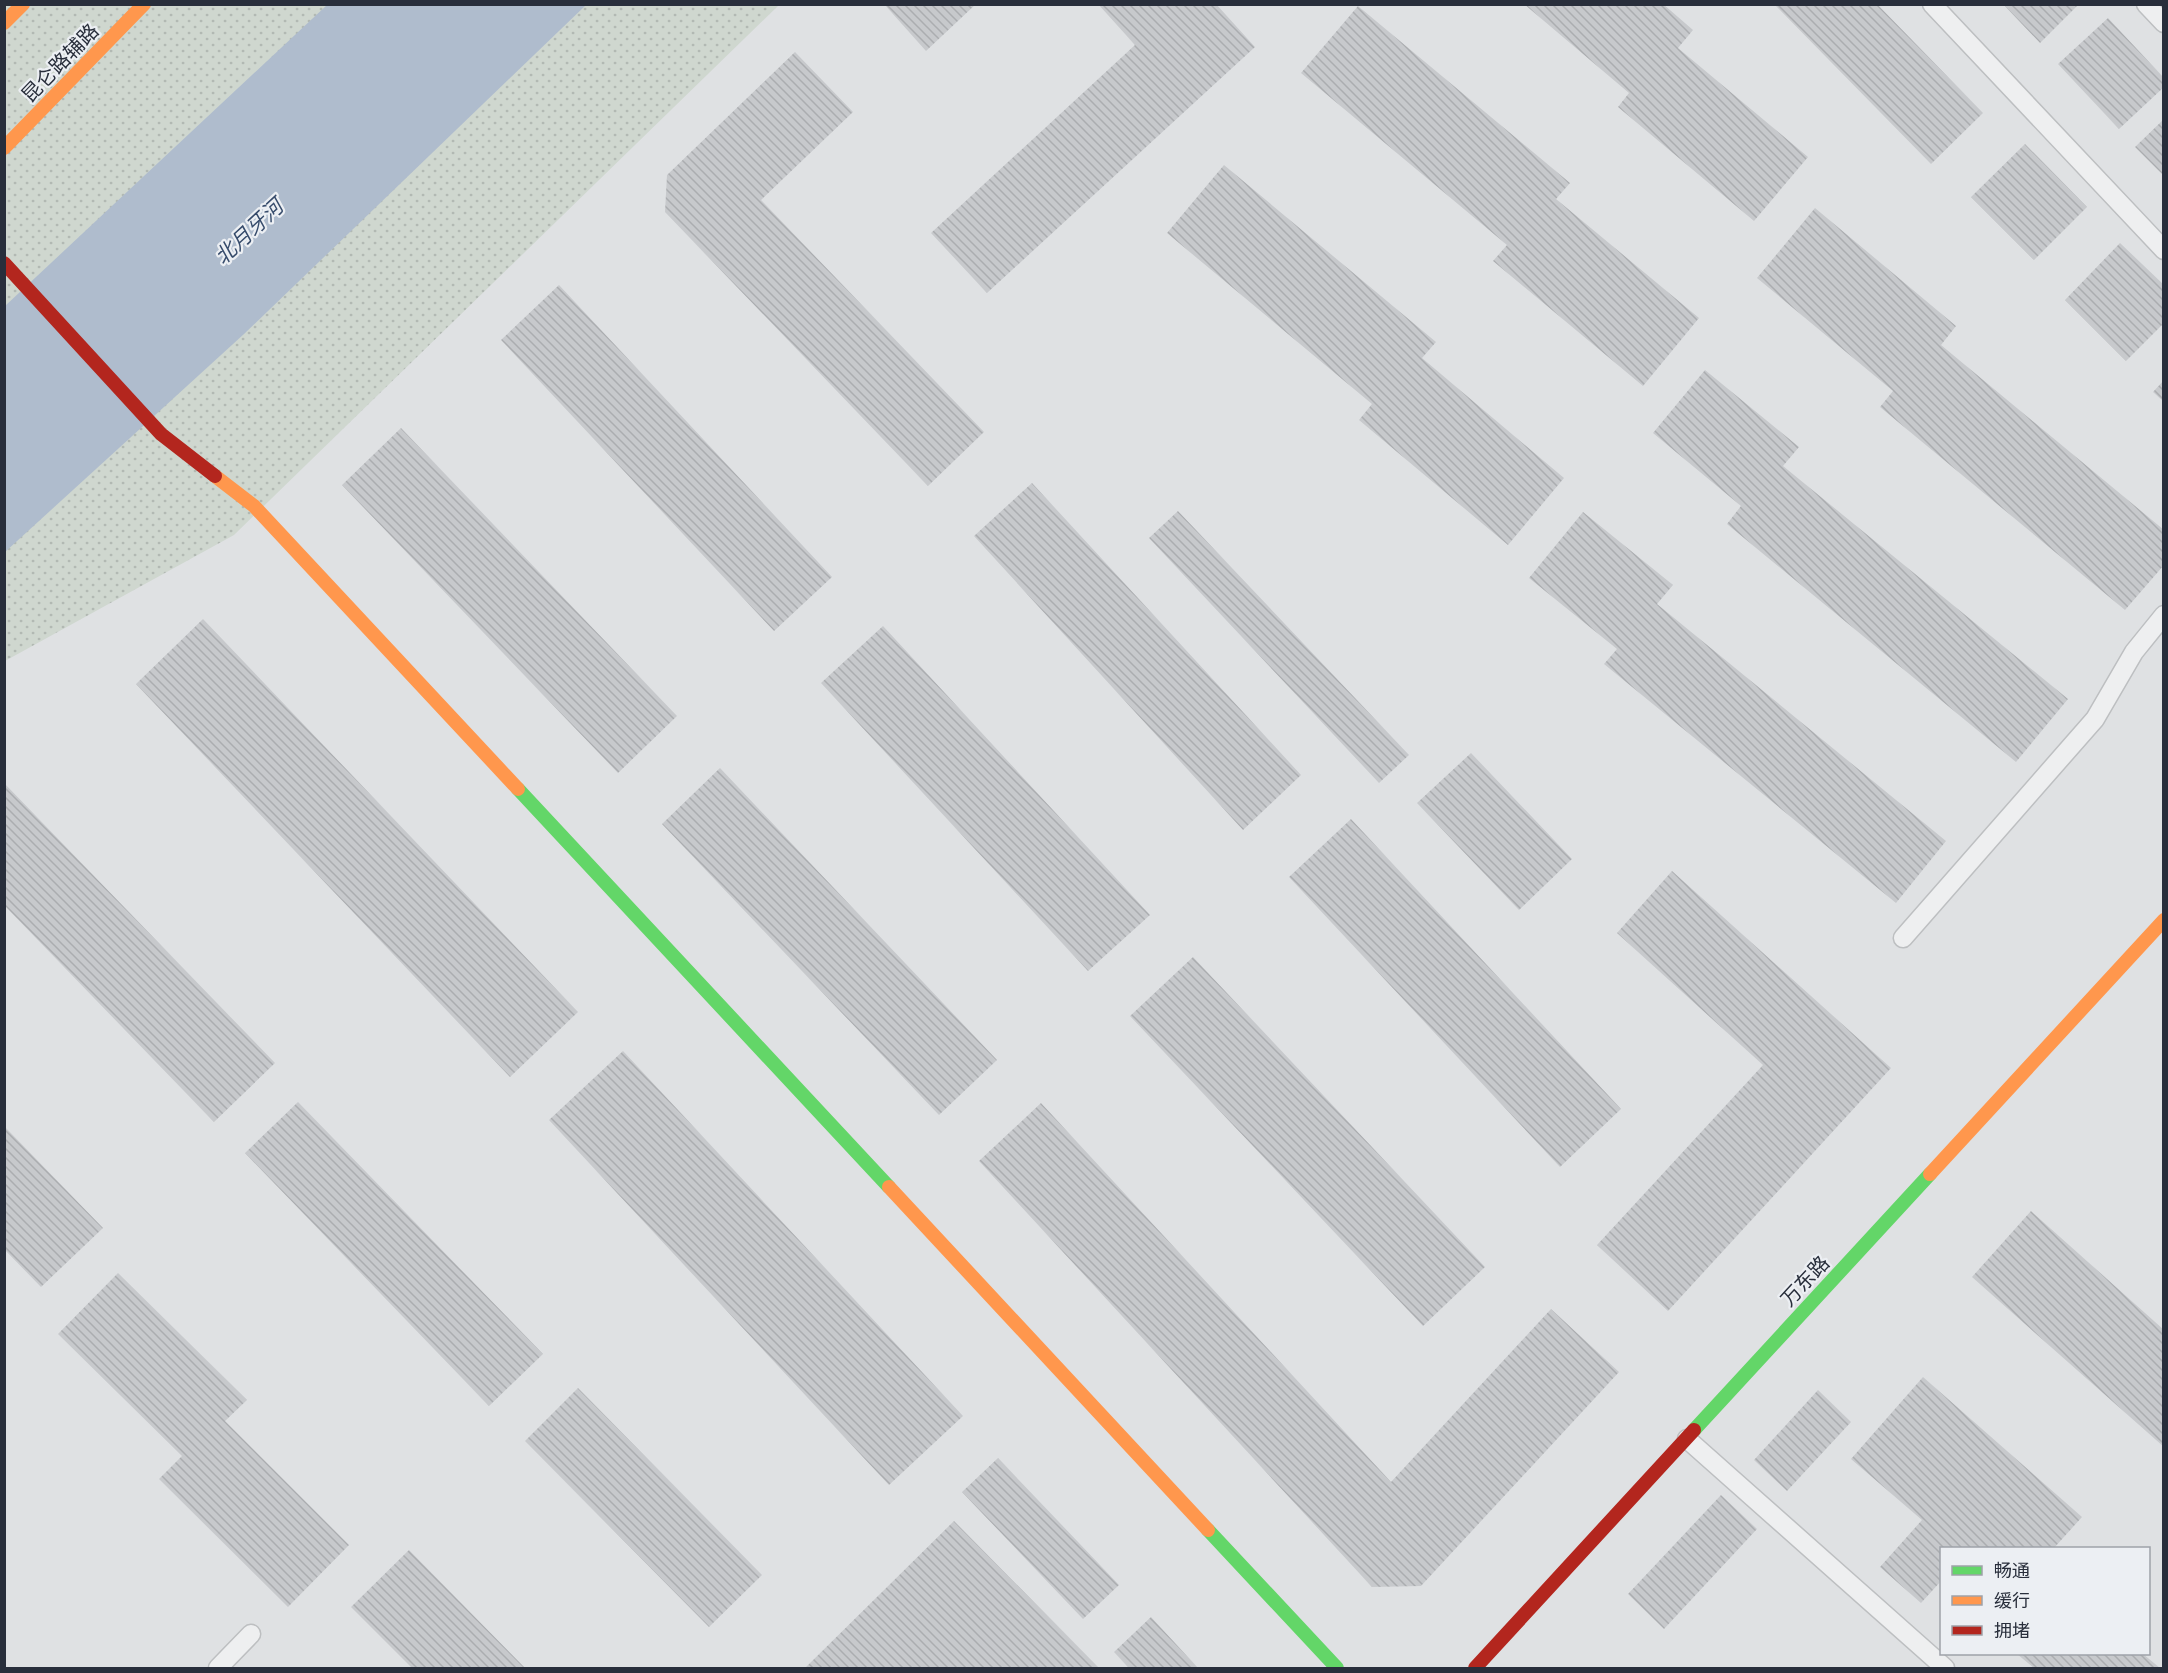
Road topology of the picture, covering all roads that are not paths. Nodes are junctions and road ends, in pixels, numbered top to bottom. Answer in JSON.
{"nodes":[{"id":1,"x":23,"y":4,"type":"edge"},
{"id":2,"x":144,"y":4,"type":"edge"},
{"id":3,"x":1932,"y":4,"type":"edge"},
{"id":4,"x":2146,"y":4,"type":"edge"},
{"id":5,"x":4,"y":23,"type":"edge"},
{"id":6,"x":2163,"y":23,"type":"edge"},
{"id":7,"x":4,"y":148,"type":"edge"},
{"id":8,"x":2163,"y":250,"type":"edge"},
{"id":9,"x":5,"y":263,"type":"edge"},
{"id":10,"x":2163,"y":615,"type":"edge"},
{"id":11,"x":2163,"y":920,"type":"edge"},
{"id":12,"x":1903,"y":938,"type":"dead end"},
{"id":13,"x":1687,"y":1439,"type":"junction"},
{"id":14,"x":251,"y":1634,"type":"dead end"},
{"id":15,"x":218,"y":1668,"type":"edge"},
{"id":16,"x":1337,"y":1668,"type":"edge"},
{"id":17,"x":1475,"y":1668,"type":"edge"},
{"id":18,"x":1945,"y":1668,"type":"edge"}],
"edges":[{"from":1,"to":5,"type":"main road"},
{"from":2,"to":7,"type":"main road","name":"昆仑路辅路"},
{"from":3,"to":8,"type":"lane"},
{"from":4,"to":6,"type":"lane"},
{"from":9,"to":16,"type":"main road"},
{"from":10,"to":12,"type":"lane"},
{"from":11,"to":13,"type":"main road","name":"万东路"},
{"from":13,"to":17,"type":"main road","name":"万东路"},
{"from":13,"to":18,"type":"lane"},
{"from":14,"to":15,"type":"lane"}]}
